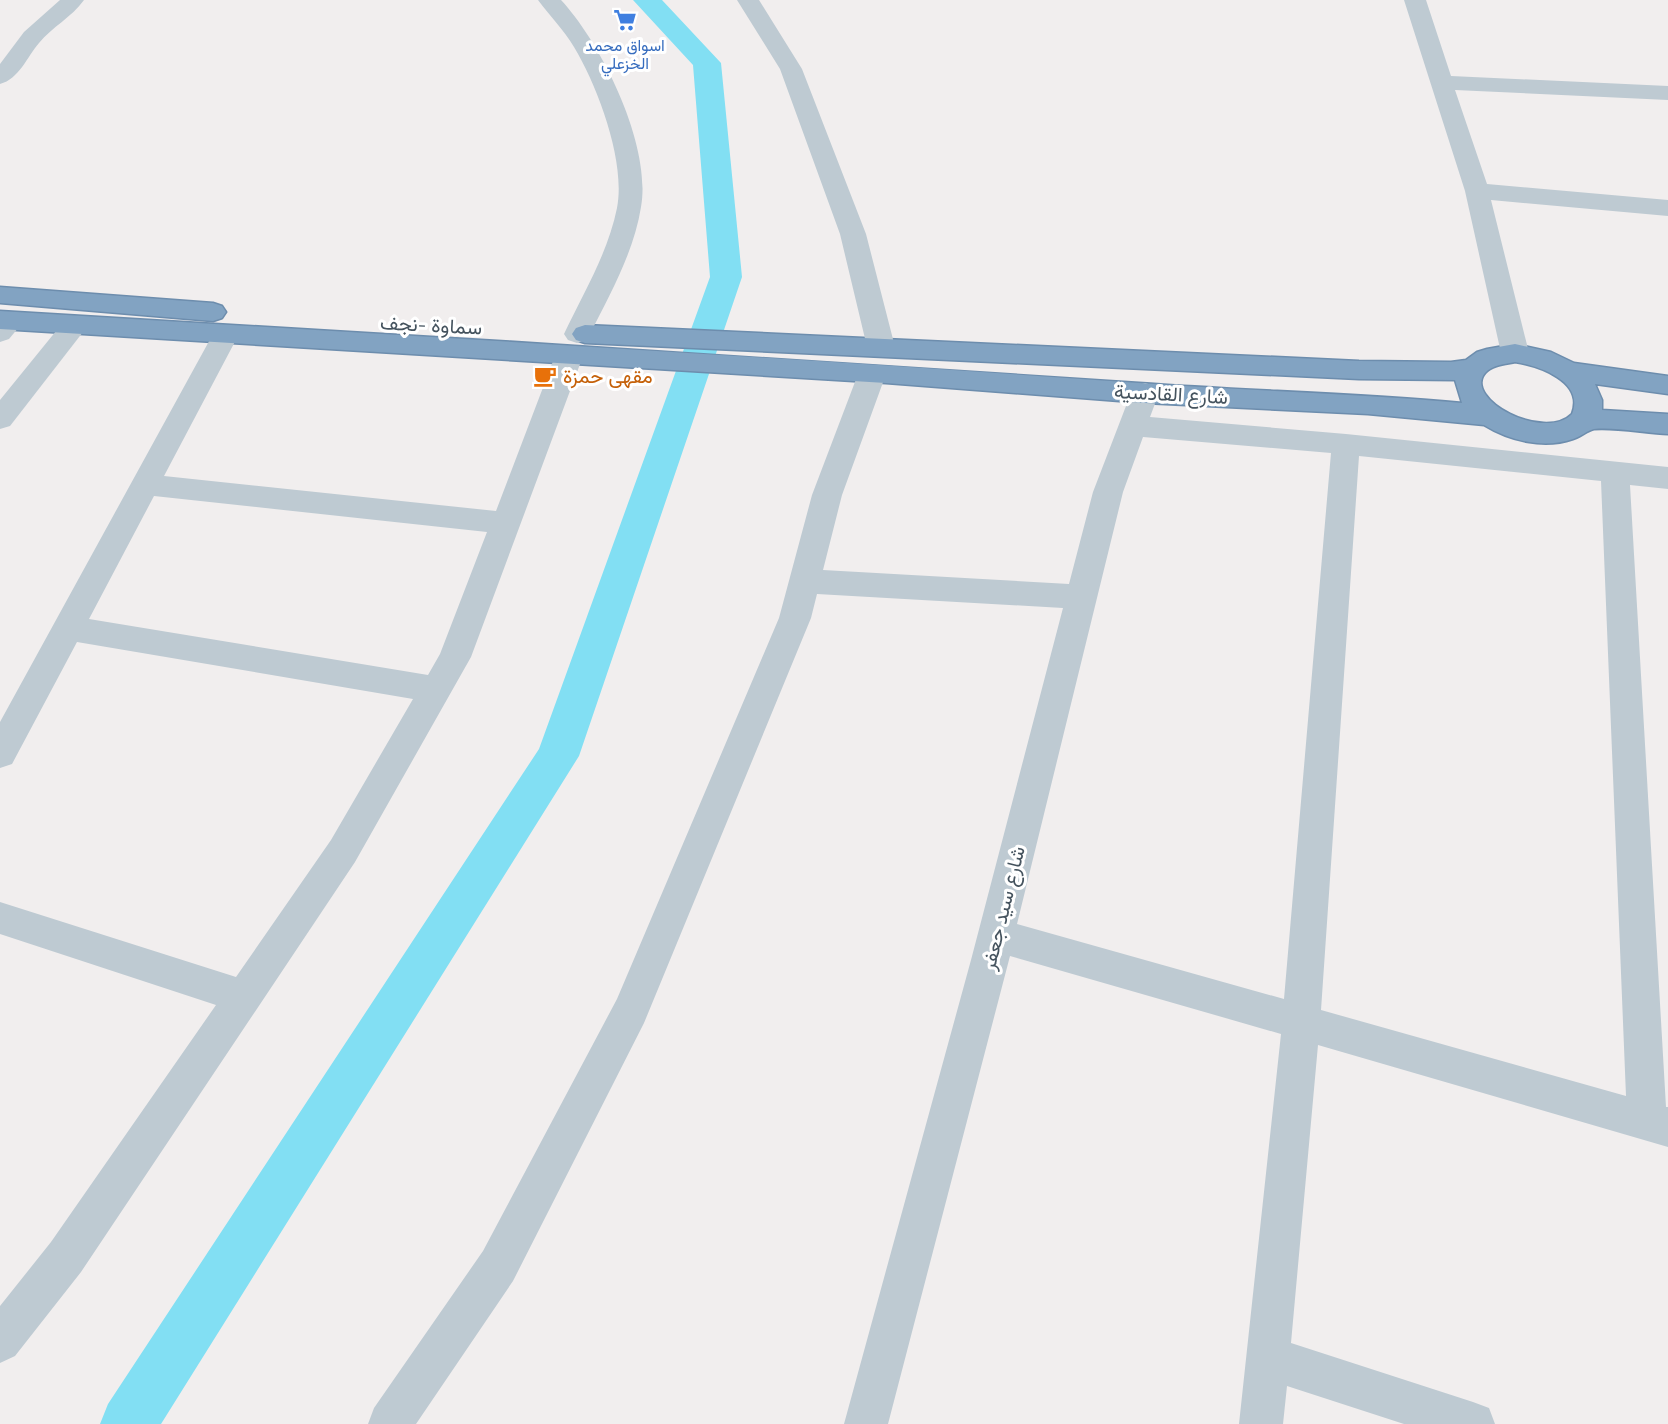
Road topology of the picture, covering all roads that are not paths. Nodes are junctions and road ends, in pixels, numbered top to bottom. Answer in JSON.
{"nodes":[{"id":1,"x":73,"y":0,"type":"edge"},
{"id":2,"x":549,"y":0,"type":"edge"},
{"id":3,"x":748,"y":0,"type":"edge"},
{"id":4,"x":1414,"y":0,"type":"edge"},
{"id":5,"x":0,"y":76,"type":"edge"},
{"id":6,"x":1442,"y":82,"type":"junction"},
{"id":7,"x":1668,"y":93,"type":"edge"},
{"id":8,"x":1477,"y":191,"type":"junction"},
{"id":9,"x":1668,"y":208,"type":"edge"},
{"id":10,"x":0,"y":295,"type":"edge"},
{"id":11,"x":61,"y":300,"type":"junction"},
{"id":12,"x":42,"y":324,"type":"junction"},
{"id":13,"x":4,"y":325,"type":"edge"},
{"id":14,"x":74,"y":326,"type":"junction"},
{"id":15,"x":226,"y":334,"type":"junction"},
{"id":16,"x":584,"y":345,"type":"junction"},
{"id":17,"x":1515,"y":353,"type":"junction"},
{"id":18,"x":868,"y":360,"type":"junction"},
{"id":19,"x":1473,"y":368,"type":"junction"},
{"id":20,"x":1568,"y":371,"type":"junction"},
{"id":21,"x":1668,"y":386,"type":"edge"},
{"id":22,"x":1146,"y":393,"type":"junction"},
{"id":23,"x":1487,"y":415,"type":"junction"},
{"id":24,"x":1586,"y":418,"type":"junction"},
{"id":25,"x":0,"y":419,"type":"edge"},
{"id":26,"x":1668,"y":424,"type":"edge"},
{"id":27,"x":1133,"y":426,"type":"junction"},
{"id":28,"x":1346,"y":444,"type":"junction"},
{"id":29,"x":1615,"y":472,"type":"junction"},
{"id":30,"x":1668,"y":478,"type":"edge"},
{"id":31,"x":147,"y":484,"type":"junction"},
{"id":32,"x":506,"y":523,"type":"junction"},
{"id":33,"x":804,"y":581,"type":"junction"},
{"id":34,"x":1081,"y":597,"type":"junction"},
{"id":35,"x":68,"y":628,"type":"junction"},
{"id":36,"x":436,"y":690,"type":"junction"},
{"id":37,"x":0,"y":753,"type":"edge"},
{"id":38,"x":0,"y":918,"type":"edge"},
{"id":39,"x":996,"y":935,"type":"junction"},
{"id":40,"x":243,"y":997,"type":"junction"},
{"id":41,"x":1300,"y":1022,"type":"junction"},
{"id":42,"x":1657,"y":1124,"type":"edge"},
{"id":43,"x":3,"y":1331,"type":"edge"},
{"id":44,"x":1268,"y":1358,"type":"junction"},
{"id":45,"x":390,"y":1424,"type":"edge"},
{"id":46,"x":866,"y":1424,"type":"edge"},
{"id":47,"x":1261,"y":1424,"type":"edge"},
{"id":48,"x":1473,"y":1424,"type":"edge"}],
"edges":[{"from":1,"to":5,"type":"street"},
{"from":2,"to":16,"type":"street"},
{"from":3,"to":18,"type":"street"},
{"from":4,"to":6,"type":"street"},
{"from":6,"to":7,"type":"street"},
{"from":6,"to":8,"type":"street"},
{"from":8,"to":9,"type":"street"},
{"from":8,"to":17,"type":"street"},
{"from":10,"to":11,"type":"highway","name":"سماوة -نجف"},
{"from":11,"to":12,"type":"highway"},
{"from":11,"to":16,"type":"highway","name":"سماوة -نجف"},
{"from":12,"to":13,"type":"highway","name":"سماوة -نجف"},
{"from":12,"to":14,"type":"highway","name":"سماوة -نجف"},
{"from":14,"to":15,"type":"highway","name":"سماوة -نجف"},
{"from":14,"to":25,"type":"street"},
{"from":15,"to":16,"type":"highway","name":"سماوة -نجف"},
{"from":15,"to":31,"type":"street"},
{"from":16,"to":18,"type":"highway","name":"سماوة -نجف"},
{"from":16,"to":32,"type":"street"},
{"from":17,"to":19,"type":"highway"},
{"from":17,"to":20,"type":"highway"},
{"from":18,"to":19,"type":"highway","name":"شارع القادسية"},
{"from":18,"to":22,"type":"highway","name":"شارع القادسية"},
{"from":18,"to":33,"type":"street"},
{"from":19,"to":23,"type":"highway"},
{"from":20,"to":21,"type":"highway"},
{"from":20,"to":24,"type":"highway"},
{"from":22,"to":23,"type":"highway","name":"شارع القادسية"},
{"from":22,"to":27,"type":"street","name":"شارع سيد جعفر"},
{"from":23,"to":24,"type":"highway"},
{"from":24,"to":26,"type":"highway"},
{"from":27,"to":28,"type":"street"},
{"from":27,"to":34,"type":"street","name":"شارع سيد جعفر"},
{"from":28,"to":29,"type":"street"},
{"from":28,"to":41,"type":"street"},
{"from":29,"to":30,"type":"street"},
{"from":29,"to":42,"type":"street"},
{"from":31,"to":32,"type":"street"},
{"from":31,"to":35,"type":"street"},
{"from":32,"to":36,"type":"street"},
{"from":33,"to":34,"type":"street"},
{"from":33,"to":45,"type":"street"},
{"from":34,"to":39,"type":"street","name":"شارع سيد جعفر"},
{"from":35,"to":36,"type":"street"},
{"from":35,"to":37,"type":"street"},
{"from":36,"to":40,"type":"street"},
{"from":38,"to":40,"type":"street"},
{"from":39,"to":41,"type":"street"},
{"from":39,"to":46,"type":"street","name":"شارع سيد جعفر"},
{"from":40,"to":43,"type":"street"},
{"from":41,"to":42,"type":"street"},
{"from":41,"to":44,"type":"street"},
{"from":44,"to":47,"type":"street"},
{"from":44,"to":48,"type":"street"}]}
